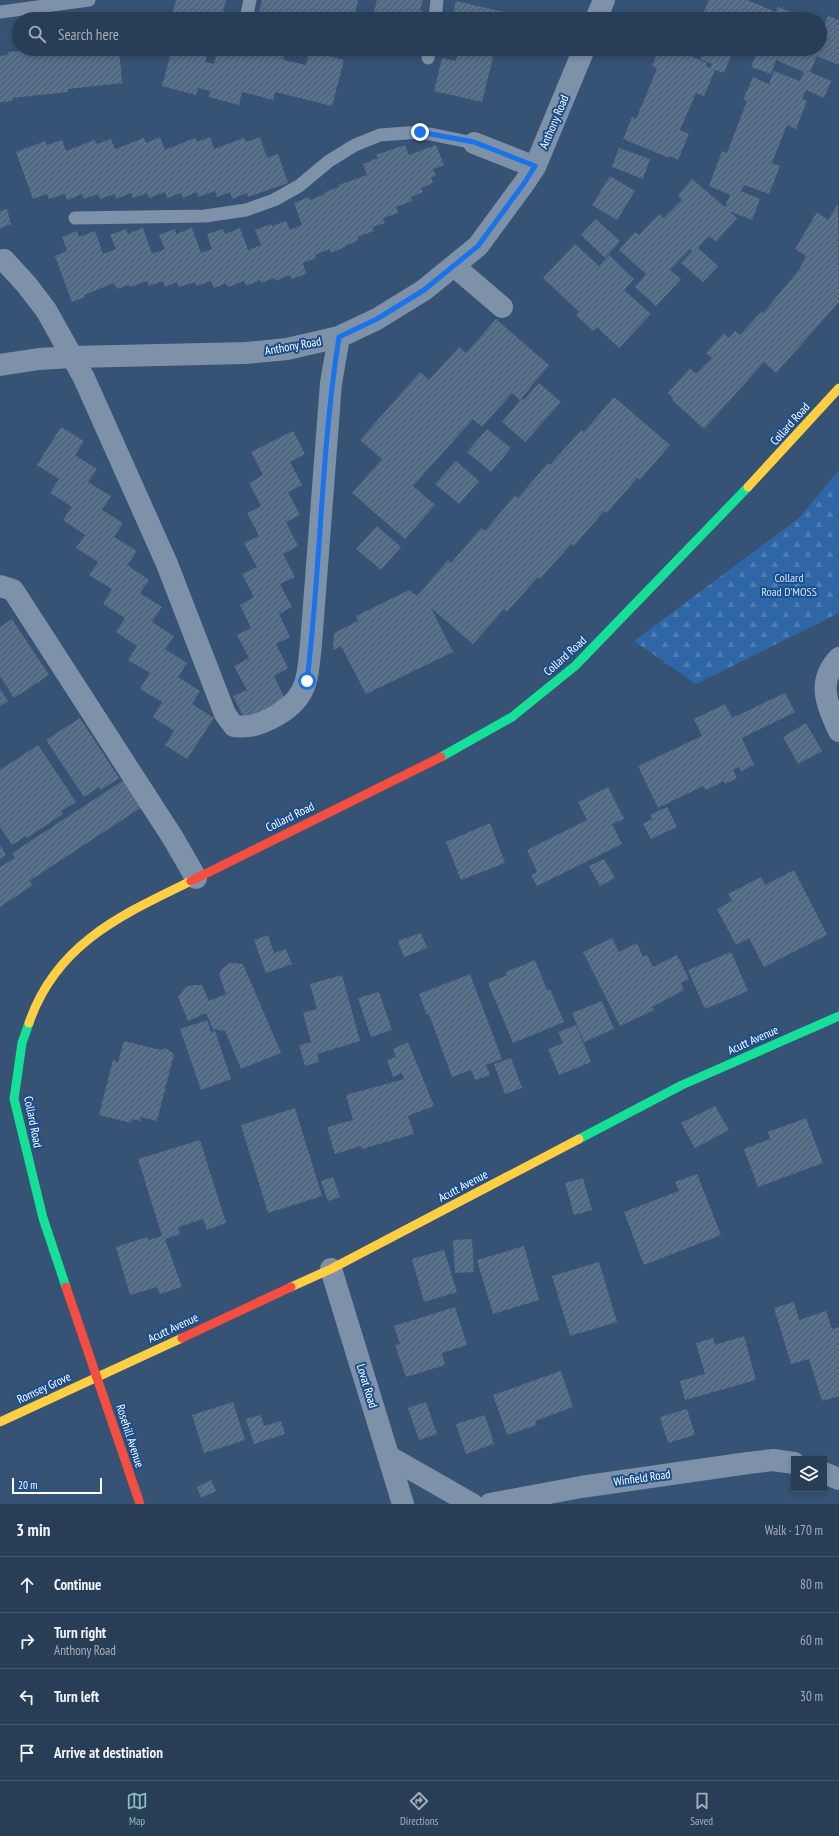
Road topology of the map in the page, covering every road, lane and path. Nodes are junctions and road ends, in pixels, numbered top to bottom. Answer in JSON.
{"nodes":[{"id":1,"x":89,"y":0,"type":"edge"},
{"id":2,"x":250,"y":0,"type":"edge"},
{"id":3,"x":437,"y":0,"type":"edge"},
{"id":4,"x":604,"y":0,"type":"edge"},
{"id":5,"x":0,"y":12,"type":"edge"},
{"id":6,"x":247,"y":12,"type":"edge"},
{"id":7,"x":436,"y":12,"type":"edge"},
{"id":8,"x":599,"y":12,"type":"edge"},
{"id":9,"x":581,"y":56,"type":"edge"},
{"id":10,"x":474,"y":142,"type":"joint"},
{"id":11,"x":535,"y":166,"type":"junction"},
{"id":12,"x":75,"y":218,"type":"dead end"},
{"id":13,"x":2,"y":260,"type":"edge"},
{"id":14,"x":454,"y":266,"type":"junction"},
{"id":15,"x":502,"y":307,"type":"dead end"},
{"id":16,"x":339,"y":337,"type":"junction"},
{"id":17,"x":73,"y":357,"type":"junction"},
{"id":18,"x":0,"y":365,"type":"edge"},
{"id":19,"x":839,"y":388,"type":"edge"},
{"id":20,"x":0,"y":586,"type":"edge"},
{"id":21,"x":839,"y":658,"type":"edge"},
{"id":22,"x":839,"y":731,"type":"edge"},
{"id":23,"x":196,"y":878,"type":"junction"},
{"id":24,"x":839,"y":1016,"type":"edge"},
{"id":25,"x":7,"y":1102,"type":"edge"},
{"id":26,"x":331,"y":1269,"type":"junction"},
{"id":27,"x":98,"y":1376,"type":"junction"},
{"id":28,"x":0,"y":1422,"type":"edge"},
{"id":29,"x":388,"y":1456,"type":"junction"},
{"id":30,"x":791,"y":1463,"type":"edge"},
{"id":31,"x":827,"y":1474,"type":"edge"},
{"id":32,"x":839,"y":1479,"type":"edge"},
{"id":33,"x":140,"y":1504,"type":"edge"},
{"id":34,"x":402,"y":1504,"type":"edge"},
{"id":35,"x":472,"y":1504,"type":"edge"},
{"id":36,"x":490,"y":1504,"type":"edge"}],
"edges":[{"from":1,"to":5,"type":"lane"},
{"from":2,"to":6,"type":"lane"},
{"from":3,"to":7,"type":"lane"},
{"from":4,"to":8,"type":"street"},
{"from":9,"to":11,"type":"street","name":"Anthony Road"},
{"from":10,"to":11,"type":"street"},
{"from":10,"to":12,"type":"lane"},
{"from":11,"to":14,"type":"street","name":"Anthony Road"},
{"from":13,"to":17,"type":"street"},
{"from":14,"to":15,"type":"street"},
{"from":14,"to":16,"type":"street","name":"Anthony Road"},
{"from":16,"to":17,"type":"street","name":"Anthony Road"},
{"from":16,"to":17,"type":"street"},
{"from":17,"to":18,"type":"street","name":"Anthony Road"},
{"from":19,"to":23,"type":"street","name":"Collard Road"},
{"from":20,"to":23,"type":"street"},
{"from":21,"to":22,"type":"street"},
{"from":23,"to":25,"type":"street","name":"Collard Road"},
{"from":24,"to":26,"type":"street","name":"Acutt Avenue"},
{"from":25,"to":27,"type":"street","name":"Collard Road"},
{"from":26,"to":27,"type":"street","name":"Acutt Avenue"},
{"from":26,"to":29,"type":"street","name":"Lovat Road"},
{"from":27,"to":28,"type":"street","name":"Romsey Grove"},
{"from":27,"to":33,"type":"street","name":"Rosehill Avenue"},
{"from":29,"to":34,"type":"street","name":"Lovat Road"},
{"from":29,"to":35,"type":"street"},
{"from":30,"to":36,"type":"street","name":"Winfield Road"},
{"from":31,"to":32,"type":"street"}]}
